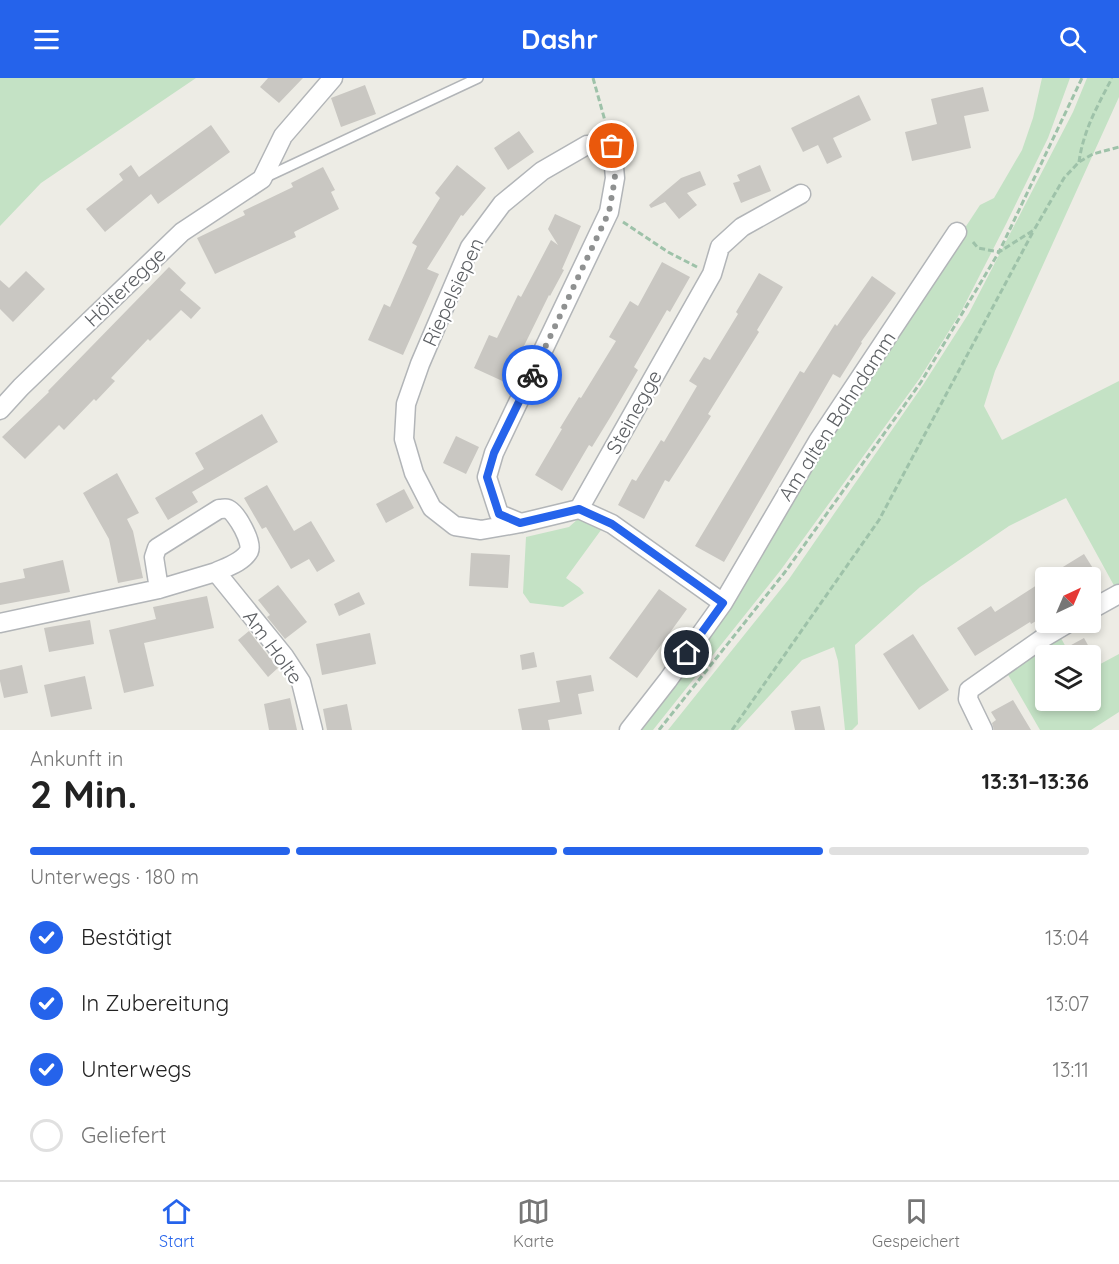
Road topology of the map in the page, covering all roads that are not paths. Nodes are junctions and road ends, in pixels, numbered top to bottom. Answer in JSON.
{"nodes":[{"id":1,"x":333,"y":78,"type":"edge"},
{"id":2,"x":478,"y":78,"type":"edge"},
{"id":3,"x":262,"y":179,"type":"junction"},
{"id":4,"x":801,"y":194,"type":"dead end"},
{"id":5,"x":964,"y":237,"type":"road end"},
{"id":6,"x":0,"y":410,"type":"edge"},
{"id":7,"x":579,"y":509,"type":"junction"},
{"id":8,"x":520,"y":523,"type":"junction"},
{"id":9,"x":216,"y":572,"type":"junction"},
{"id":10,"x":159,"y":589,"type":"junction"},
{"id":11,"x":1119,"y":594,"type":"edge"},
{"id":12,"x":723,"y":603,"type":"junction"},
{"id":13,"x":1101,"y":604,"type":"edge"},
{"id":14,"x":0,"y":623,"type":"edge"},
{"id":15,"x":1051,"y":633,"type":"edge"},
{"id":16,"x":313,"y":730,"type":"edge"},
{"id":17,"x":629,"y":730,"type":"edge"},
{"id":18,"x":983,"y":730,"type":"edge"}],
"edges":[{"from":1,"to":3,"type":"street"},
{"from":2,"to":3,"type":"lane","name":"Hölteregge"},
{"from":3,"to":6,"type":"street","name":"Hölteregge"},
{"from":4,"to":7,"type":"street","name":"Steinegge"},
{"from":5,"to":12,"type":"street","name":"Am alten Bahndamm"},
{"from":7,"to":8,"type":"street","name":"Riepelsiepen"},
{"from":7,"to":12,"type":"street"},
{"from":8,"to":8,"type":"street","name":"Riepelsiepen"},
{"from":9,"to":10,"type":"street"},
{"from":9,"to":10,"type":"street"},
{"from":9,"to":16,"type":"street","name":"Am Holte"},
{"from":10,"to":14,"type":"street"},
{"from":11,"to":13,"type":"street"},
{"from":12,"to":17,"type":"street","name":"Am alten Bahndamm"},
{"from":15,"to":18,"type":"street"}]}
